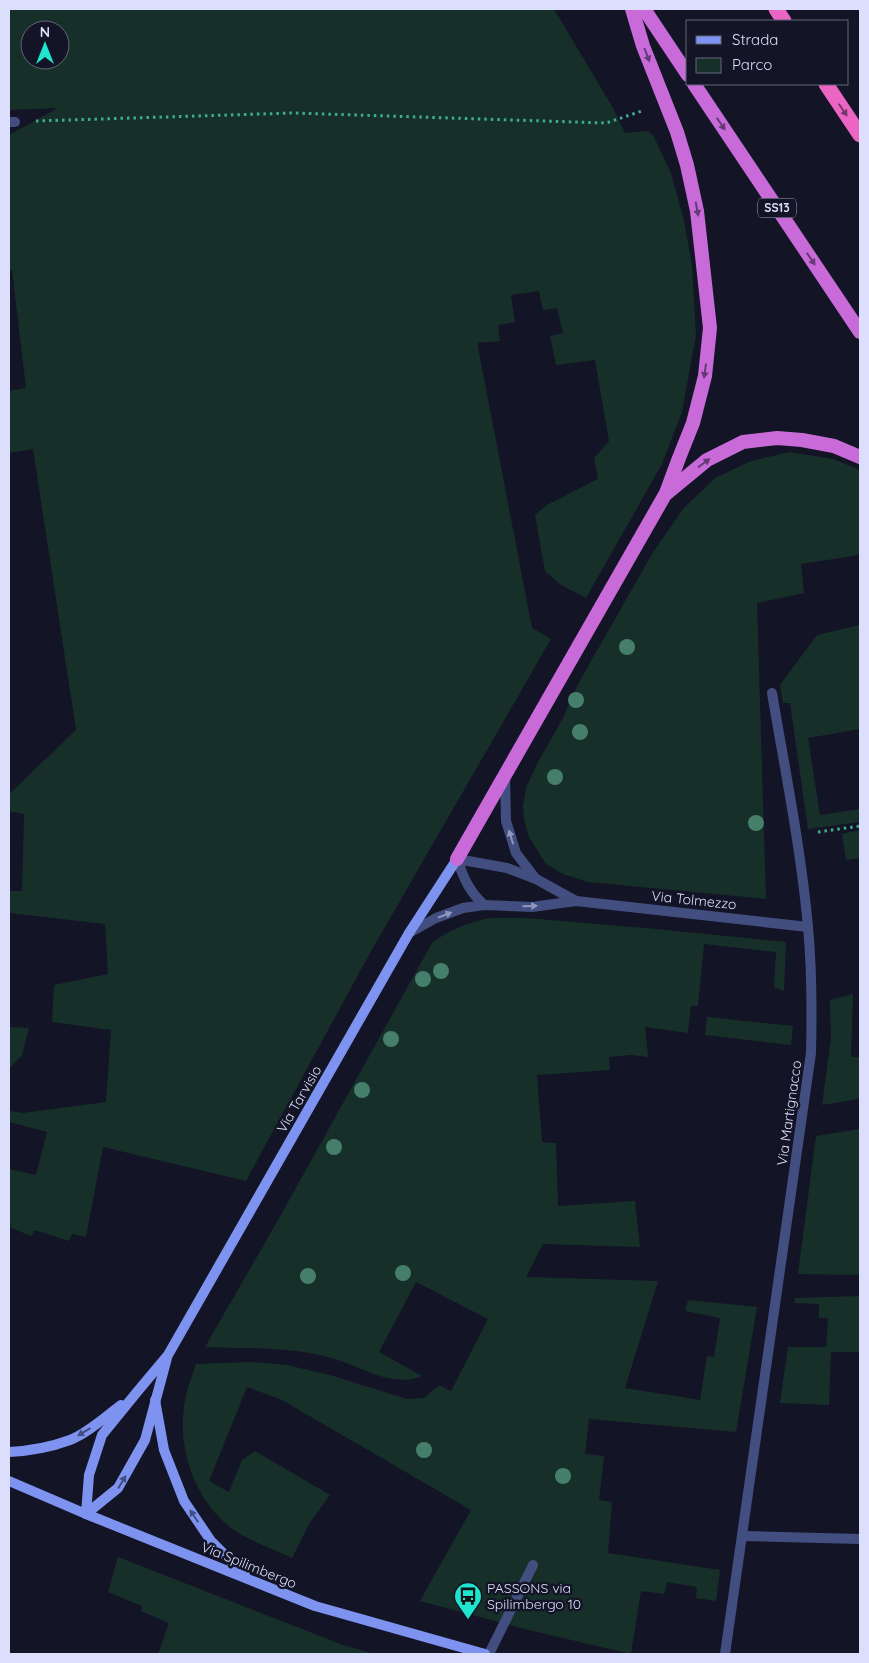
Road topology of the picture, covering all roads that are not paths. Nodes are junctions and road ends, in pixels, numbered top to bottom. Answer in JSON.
{"nodes":[{"id":1,"x":632,"y":9,"type":"edge"},
{"id":2,"x":644,"y":9,"type":"edge"},
{"id":3,"x":776,"y":9,"type":"edge"},
{"id":4,"x":783,"y":20,"type":"edge"},
{"id":5,"x":686,"y":72,"type":"edge"},
{"id":6,"x":695,"y":85,"type":"edge"},
{"id":7,"x":827,"y":85,"type":"edge"},
{"id":8,"x":860,"y":136,"type":"edge"},
{"id":9,"x":860,"y":332,"type":"edge"},
{"id":10,"x":860,"y":457,"type":"edge"},
{"id":11,"x":666,"y":493,"type":"junction"},
{"id":12,"x":772,"y":693,"type":"dead end"},
{"id":13,"x":505,"y":775,"type":"junction"},
{"id":14,"x":457,"y":859,"type":"junction"},
{"id":15,"x":536,"y":879,"type":"junction"},
{"id":16,"x":576,"y":901,"type":"junction"},
{"id":17,"x":484,"y":905,"type":"junction"},
{"id":18,"x":808,"y":927,"type":"junction"},
{"id":19,"x":409,"y":933,"type":"junction"},
{"id":20,"x":168,"y":1355,"type":"junction"},
{"id":21,"x":137,"y":1392,"type":"junction"},
{"id":22,"x":155,"y":1400,"type":"junction"},
{"id":23,"x":9,"y":1452,"type":"edge"},
{"id":24,"x":9,"y":1481,"type":"edge"},
{"id":25,"x":86,"y":1514,"type":"junction"},
{"id":26,"x":742,"y":1536,"type":"junction"},
{"id":27,"x":860,"y":1539,"type":"edge"},
{"id":28,"x":532,"y":1565,"type":"dead end"},
{"id":29,"x":249,"y":1579,"type":"junction"},
{"id":30,"x":487,"y":1654,"type":"edge"},
{"id":31,"x":725,"y":1654,"type":"edge"}],
"edges":[{"from":1,"to":11,"type":"highway","one_way":true},
{"from":2,"to":5,"type":"highway"},
{"from":3,"to":4,"type":"highway"},
{"from":6,"to":9,"type":"highway","number":"SS13","one_way":true},
{"from":7,"to":8,"type":"highway","one_way":true},
{"from":11,"to":10,"type":"highway","one_way":true},
{"from":11,"to":13,"type":"highway"},
{"from":12,"to":18,"type":"street","name":"Via Martignacco"},
{"from":13,"to":14,"type":"highway"},
{"from":15,"to":13,"type":"street","name":"Via Tolmezzo","one_way":true},
{"from":14,"to":15,"type":"street","name":"Via Tolmezzo"},
{"from":14,"to":17,"type":"street"},
{"from":14,"to":19,"type":"main road","name":"Via Tarvisio"},
{"from":15,"to":16,"type":"street","name":"Via Tolmezzo"},
{"from":17,"to":16,"type":"street","name":"Via Tolmezzo","one_way":true},
{"from":16,"to":18,"type":"street","name":"Via Tolmezzo"},
{"from":19,"to":17,"type":"street","name":"Via Tolmezzo","one_way":true},
{"from":18,"to":26,"type":"street","name":"Via Martignacco"},
{"from":19,"to":20,"type":"main road","name":"Via Tarvisio"},
{"from":20,"to":21,"type":"main road","name":"Via Tarvisio"},
{"from":20,"to":22,"type":"main road","name":"Via Tarvisio"},
{"from":21,"to":23,"type":"main road","name":"Via Tarvisio","one_way":true},
{"from":21,"to":25,"type":"main road","name":"Via Tarvisio"},
{"from":25,"to":22,"type":"main road","name":"Via Tarvisio","one_way":true},
{"from":29,"to":22,"type":"main road","name":"Via Tarvisio","one_way":true},
{"from":24,"to":25,"type":"main road","name":"Via Spilimbergo"},
{"from":25,"to":29,"type":"main road","name":"Via Spilimbergo"},
{"from":26,"to":27,"type":"street"},
{"from":26,"to":31,"type":"street","name":"Via Martignacco"},
{"from":28,"to":30,"type":"street"},
{"from":29,"to":30,"type":"main road","name":"Via Spilimbergo"}]}
